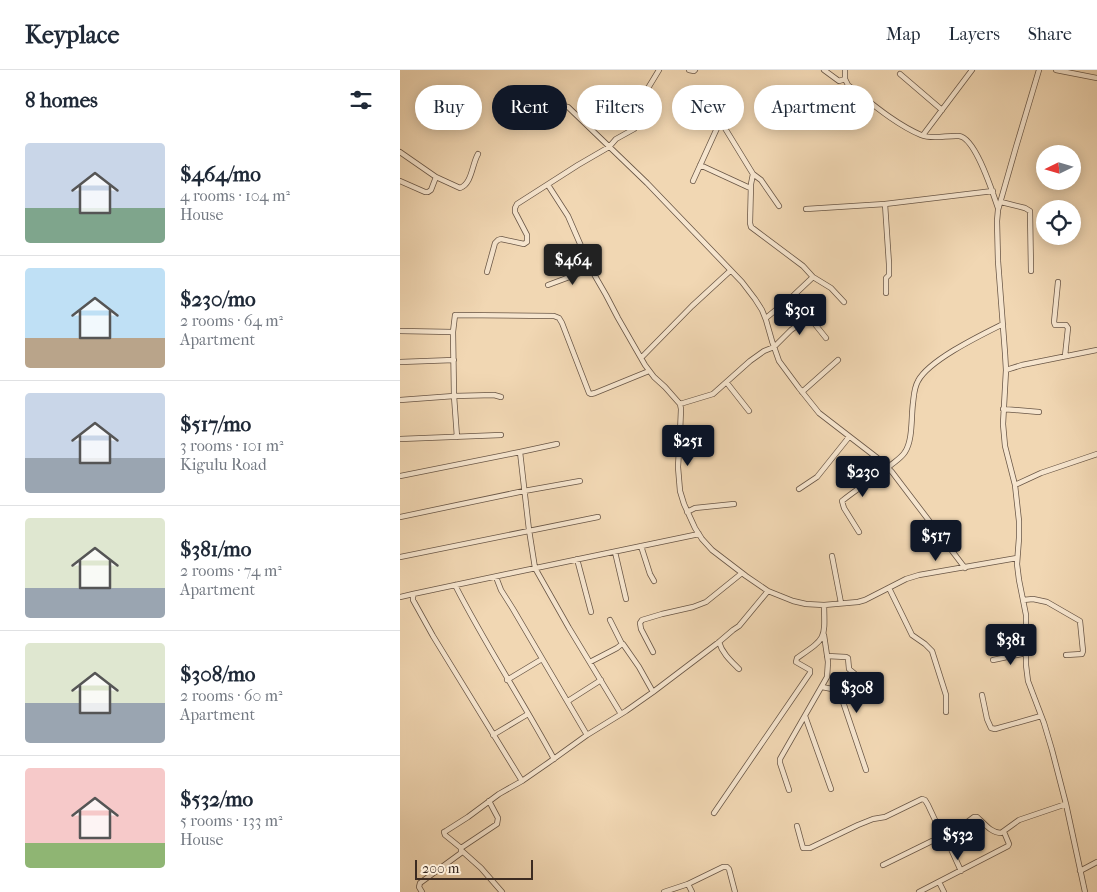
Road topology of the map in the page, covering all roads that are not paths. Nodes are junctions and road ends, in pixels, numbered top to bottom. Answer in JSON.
{"nodes":[{"id":1,"x":659,"y":70,"type":"edge"},
{"id":2,"x":689,"y":70,"type":"edge"},
{"id":3,"x":696,"y":70,"type":"edge"},
{"id":4,"x":824,"y":70,"type":"edge"},
{"id":5,"x":845,"y":70,"type":"edge"},
{"id":6,"x":972,"y":70,"type":"edge"},
{"id":7,"x":1039,"y":70,"type":"edge"},
{"id":8,"x":1056,"y":70,"type":"edge"},
{"id":9,"x":900,"y":74,"type":"dead end"},
{"id":10,"x":1097,"y":78,"type":"edge"},
{"id":11,"x":845,"y":79,"type":"junction"},
{"id":12,"x":567,"y":107,"type":"edge"},
{"id":13,"x":942,"y":110,"type":"junction"},
{"id":14,"x":923,"y":135,"type":"junction"},
{"id":15,"x":609,"y":147,"type":"junction"},
{"id":16,"x":400,"y":152,"type":"edge"},
{"id":17,"x":478,"y":154,"type":"dead end"},
{"id":18,"x":700,"y":165,"type":"junction"},
{"id":19,"x":753,"y":174,"type":"junction"},
{"id":20,"x":436,"y":177,"type":"junction"},
{"id":21,"x":400,"y":181,"type":"edge"},
{"id":22,"x":693,"y":181,"type":"dead end"},
{"id":23,"x":548,"y":185,"type":"junction"},
{"id":24,"x":750,"y":188,"type":"junction"},
{"id":25,"x":992,"y":191,"type":"junction"},
{"id":26,"x":1001,"y":202,"type":"junction"},
{"id":27,"x":885,"y":204,"type":"junction"},
{"id":28,"x":779,"y":206,"type":"dead end"},
{"id":29,"x":806,"y":209,"type":"dead end"},
{"id":30,"x":998,"y":210,"type":"junction"},
{"id":31,"x":591,"y":269,"type":"junction"},
{"id":32,"x":730,"y":271,"type":"junction"},
{"id":33,"x":1031,"y":271,"type":"dead end"},
{"id":34,"x":488,"y":272,"type":"dead end"},
{"id":35,"x":813,"y":277,"type":"junction"},
{"id":36,"x":1058,"y":282,"type":"dead end"},
{"id":37,"x":548,"y":284,"type":"dead end"},
{"id":38,"x":886,"y":293,"type":"dead end"},
{"id":39,"x":844,"y":302,"type":"dead end"},
{"id":40,"x":766,"y":318,"type":"junction"},
{"id":41,"x":1003,"y":324,"type":"junction"},
{"id":42,"x":400,"y":331,"type":"edge"},
{"id":43,"x":453,"y":332,"type":"junction"},
{"id":44,"x":826,"y":338,"type":"dead end"},
{"id":45,"x":774,"y":347,"type":"junction"},
{"id":46,"x":1097,"y":350,"type":"edge"},
{"id":47,"x":1065,"y":356,"type":"junction"},
{"id":48,"x":641,"y":358,"type":"junction"},
{"id":49,"x":454,"y":360,"type":"junction"},
{"id":50,"x":838,"y":360,"type":"dead end"},
{"id":51,"x":400,"y":362,"type":"edge"},
{"id":52,"x":1006,"y":370,"type":"junction"},
{"id":53,"x":649,"y":371,"type":"junction"},
{"id":54,"x":727,"y":383,"type":"junction"},
{"id":55,"x":802,"y":392,"type":"junction"},
{"id":56,"x":454,"y":396,"type":"junction"},
{"id":57,"x":501,"y":397,"type":"dead end"},
{"id":58,"x":400,"y":400,"type":"edge"},
{"id":59,"x":680,"y":404,"type":"junction"},
{"id":60,"x":1003,"y":409,"type":"junction"},
{"id":61,"x":749,"y":411,"type":"dead end"},
{"id":62,"x":1039,"y":412,"type":"dead end"},
{"id":63,"x":501,"y":435,"type":"dead end"},
{"id":64,"x":457,"y":437,"type":"junction"},
{"id":65,"x":849,"y":437,"type":"junction"},
{"id":66,"x":400,"y":439,"type":"edge"},
{"id":67,"x":557,"y":444,"type":"dead end"},
{"id":68,"x":520,"y":452,"type":"junction"},
{"id":69,"x":1097,"y":454,"type":"edge"},
{"id":70,"x":888,"y":468,"type":"junction"},
{"id":71,"x":400,"y":476,"type":"edge"},
{"id":72,"x":580,"y":481,"type":"dead end"},
{"id":73,"x":1015,"y":485,"type":"junction"},
{"id":74,"x":798,"y":490,"type":"dead end"},
{"id":75,"x":524,"y":491,"type":"junction"},
{"id":76,"x":734,"y":504,"type":"dead end"},
{"id":77,"x":687,"y":512,"type":"junction"},
{"id":78,"x":400,"y":517,"type":"edge"},
{"id":79,"x":598,"y":517,"type":"dead end"},
{"id":80,"x":529,"y":530,"type":"junction"},
{"id":81,"x":859,"y":532,"type":"dead end"},
{"id":82,"x":699,"y":534,"type":"junction"},
{"id":83,"x":641,"y":546,"type":"junction"},
{"id":84,"x":615,"y":552,"type":"junction"},
{"id":85,"x":832,"y":556,"type":"dead end"},
{"id":86,"x":400,"y":557,"type":"edge"},
{"id":87,"x":1018,"y":558,"type":"junction"},
{"id":88,"x":577,"y":559,"type":"junction"},
{"id":89,"x":978,"y":565,"type":"junction"},
{"id":90,"x":535,"y":568,"type":"junction"},
{"id":91,"x":966,"y":568,"type":"junction"},
{"id":92,"x":980,"y":571,"type":"dead end"},
{"id":93,"x":742,"y":573,"type":"junction"},
{"id":94,"x":496,"y":577,"type":"junction"},
{"id":95,"x":654,"y":581,"type":"dead end"},
{"id":96,"x":455,"y":585,"type":"junction"},
{"id":97,"x":889,"y":588,"type":"junction"},
{"id":98,"x":768,"y":591,"type":"junction"},
{"id":99,"x":413,"y":594,"type":"junction"},
{"id":100,"x":400,"y":598,"type":"edge"},
{"id":101,"x":626,"y":599,"type":"dead end"},
{"id":102,"x":1023,"y":600,"type":"junction"},
{"id":103,"x":841,"y":603,"type":"junction"},
{"id":104,"x":824,"y":605,"type":"junction"},
{"id":105,"x":591,"y":612,"type":"dead end"},
{"id":106,"x":610,"y":620,"type":"dead end"},
{"id":107,"x":824,"y":635,"type":"junction"},
{"id":108,"x":719,"y":642,"type":"junction"},
{"id":109,"x":622,"y":644,"type":"junction"},
{"id":110,"x":654,"y":652,"type":"dead end"},
{"id":111,"x":1026,"y":653,"type":"junction"},
{"id":112,"x":1066,"y":655,"type":"dead end"},
{"id":113,"x":827,"y":656,"type":"junction"},
{"id":114,"x":542,"y":659,"type":"junction"},
{"id":115,"x":993,"y":660,"type":"dead end"},
{"id":116,"x":590,"y":662,"type":"junction"},
{"id":117,"x":739,"y":669,"type":"dead end"},
{"id":118,"x":507,"y":680,"type":"junction"},
{"id":119,"x":600,"y":680,"type":"junction"},
{"id":120,"x":859,"y":683,"type":"dead end"},
{"id":121,"x":822,"y":687,"type":"junction"},
{"id":122,"x":653,"y":692,"type":"junction"},
{"id":123,"x":982,"y":695,"type":"dead end"},
{"id":124,"x":568,"y":702,"type":"junction"},
{"id":125,"x":946,"y":712,"type":"dead end"},
{"id":126,"x":528,"y":714,"type":"junction"},
{"id":127,"x":621,"y":714,"type":"junction"},
{"id":128,"x":805,"y":716,"type":"junction"},
{"id":129,"x":1041,"y":716,"type":"junction"},
{"id":130,"x":494,"y":734,"type":"junction"},
{"id":131,"x":587,"y":735,"type":"junction"},
{"id":132,"x":554,"y":759,"type":"junction"},
{"id":133,"x":866,"y":770,"type":"dead end"},
{"id":134,"x":522,"y":781,"type":"junction"},
{"id":135,"x":831,"y":789,"type":"dead end"},
{"id":136,"x":789,"y":790,"type":"dead end"},
{"id":137,"x":490,"y":801,"type":"junction"},
{"id":138,"x":1066,"y":804,"type":"junction"},
{"id":139,"x":714,"y":813,"type":"dead end"},
{"id":140,"x":797,"y":826,"type":"dead end"},
{"id":141,"x":1004,"y":832,"type":"junction"},
{"id":142,"x":944,"y":837,"type":"junction"},
{"id":143,"x":461,"y":849,"type":"junction"},
{"id":144,"x":1097,"y":862,"type":"edge"},
{"id":145,"x":883,"y":865,"type":"dead end"},
{"id":146,"x":961,"y":870,"type":"junction"},
{"id":147,"x":1080,"y":870,"type":"junction"},
{"id":148,"x":939,"y":882,"type":"junction"},
{"id":149,"x":688,"y":884,"type":"junction"},
{"id":150,"x":422,"y":892,"type":"edge"},
{"id":151,"x":502,"y":892,"type":"edge"},
{"id":152,"x":664,"y":892,"type":"edge"},
{"id":153,"x":692,"y":892,"type":"edge"},
{"id":154,"x":735,"y":892,"type":"edge"},
{"id":155,"x":919,"y":892,"type":"edge"},
{"id":156,"x":944,"y":892,"type":"edge"},
{"id":157,"x":1085,"y":892,"type":"edge"}],
"edges":[{"from":1,"to":15,"type":"street"},
{"from":2,"to":3,"type":"street"},
{"from":4,"to":11,"type":"street"},
{"from":5,"to":11,"type":"street"},
{"from":6,"to":13,"type":"street"},
{"from":7,"to":26,"type":"street"},
{"from":8,"to":10,"type":"street"},
{"from":9,"to":13,"type":"street"},
{"from":11,"to":14,"type":"street"},
{"from":12,"to":15,"type":"street"},
{"from":13,"to":14,"type":"street"},
{"from":14,"to":25,"type":"street"},
{"from":15,"to":23,"type":"street"},
{"from":15,"to":32,"type":"street"},
{"from":16,"to":20,"type":"street"},
{"from":17,"to":20,"type":"street"},
{"from":18,"to":19,"type":"street"},
{"from":18,"to":22,"type":"street"},
{"from":18,"to":24,"type":"street"},
{"from":19,"to":24,"type":"street"},
{"from":19,"to":28,"type":"street"},
{"from":20,"to":21,"type":"street"},
{"from":23,"to":31,"type":"street"},
{"from":23,"to":34,"type":"street"},
{"from":24,"to":35,"type":"street"},
{"from":25,"to":27,"type":"street"},
{"from":25,"to":30,"type":"street"},
{"from":26,"to":30,"type":"street"},
{"from":26,"to":33,"type":"street"},
{"from":27,"to":29,"type":"street"},
{"from":27,"to":38,"type":"street"},
{"from":30,"to":41,"type":"street"},
{"from":31,"to":37,"type":"street"},
{"from":31,"to":48,"type":"street"},
{"from":32,"to":40,"type":"street"},
{"from":32,"to":48,"type":"street"},
{"from":35,"to":39,"type":"street"},
{"from":35,"to":40,"type":"street"},
{"from":36,"to":47,"type":"street"},
{"from":40,"to":45,"type":"street"},
{"from":41,"to":52,"type":"street"},
{"from":41,"to":70,"type":"street"},
{"from":42,"to":43,"type":"street"},
{"from":43,"to":49,"type":"street"},
{"from":43,"to":53,"type":"street"},
{"from":44,"to":45,"type":"street"},
{"from":45,"to":54,"type":"street"},
{"from":45,"to":55,"type":"street"},
{"from":46,"to":47,"type":"street"},
{"from":47,"to":52,"type":"street"},
{"from":48,"to":53,"type":"street"},
{"from":49,"to":51,"type":"street"},
{"from":49,"to":56,"type":"street"},
{"from":50,"to":55,"type":"street"},
{"from":52,"to":60,"type":"street"},
{"from":53,"to":59,"type":"street"},
{"from":54,"to":59,"type":"street"},
{"from":54,"to":61,"type":"street"},
{"from":55,"to":65,"type":"street"},
{"from":56,"to":57,"type":"street"},
{"from":56,"to":58,"type":"street"},
{"from":56,"to":64,"type":"street"},
{"from":59,"to":77,"type":"street"},
{"from":60,"to":62,"type":"street"},
{"from":60,"to":73,"type":"street"},
{"from":63,"to":64,"type":"street"},
{"from":64,"to":66,"type":"street"},
{"from":65,"to":70,"type":"street"},
{"from":65,"to":74,"type":"street"},
{"from":67,"to":68,"type":"street"},
{"from":68,"to":71,"type":"street"},
{"from":68,"to":75,"type":"street"},
{"from":69,"to":73,"type":"street"},
{"from":70,"to":81,"type":"street"},
{"from":70,"to":91,"type":"street"},
{"from":72,"to":75,"type":"street"},
{"from":73,"to":87,"type":"street"},
{"from":75,"to":78,"type":"street"},
{"from":75,"to":80,"type":"street"},
{"from":76,"to":77,"type":"street"},
{"from":77,"to":82,"type":"street"},
{"from":79,"to":80,"type":"street"},
{"from":80,"to":86,"type":"street"},
{"from":80,"to":90,"type":"street"},
{"from":82,"to":83,"type":"street"},
{"from":82,"to":93,"type":"street"},
{"from":83,"to":84,"type":"street"},
{"from":83,"to":95,"type":"street"},
{"from":84,"to":88,"type":"street"},
{"from":84,"to":101,"type":"street"},
{"from":85,"to":103,"type":"street"},
{"from":87,"to":89,"type":"street"},
{"from":87,"to":102,"type":"street"},
{"from":88,"to":90,"type":"street"},
{"from":88,"to":105,"type":"street"},
{"from":89,"to":91,"type":"street"},
{"from":89,"to":92,"type":"street"},
{"from":90,"to":94,"type":"street"},
{"from":90,"to":116,"type":"street"},
{"from":91,"to":97,"type":"street"},
{"from":93,"to":98,"type":"street"},
{"from":93,"to":110,"type":"street"},
{"from":94,"to":96,"type":"street"},
{"from":94,"to":114,"type":"street"},
{"from":96,"to":99,"type":"street"},
{"from":96,"to":118,"type":"street"},
{"from":97,"to":103,"type":"street"},
{"from":97,"to":125,"type":"street"},
{"from":98,"to":104,"type":"street"},
{"from":98,"to":108,"type":"street"},
{"from":99,"to":100,"type":"street"},
{"from":99,"to":130,"type":"street"},
{"from":102,"to":111,"type":"street"},
{"from":102,"to":112,"type":"street"},
{"from":103,"to":104,"type":"street"},
{"from":104,"to":107,"type":"street"},
{"from":106,"to":109,"type":"street"},
{"from":107,"to":113,"type":"street"},
{"from":107,"to":139,"type":"street"},
{"from":108,"to":117,"type":"street"},
{"from":108,"to":122,"type":"street"},
{"from":109,"to":116,"type":"street"},
{"from":109,"to":122,"type":"street"},
{"from":111,"to":115,"type":"street"},
{"from":111,"to":129,"type":"street"},
{"from":113,"to":120,"type":"street"},
{"from":113,"to":121,"type":"street"},
{"from":114,"to":118,"type":"street"},
{"from":114,"to":124,"type":"street"},
{"from":116,"to":119,"type":"street"},
{"from":118,"to":126,"type":"street"},
{"from":119,"to":124,"type":"street"},
{"from":119,"to":127,"type":"street"},
{"from":121,"to":128,"type":"street"},
{"from":121,"to":133,"type":"street"},
{"from":122,"to":127,"type":"street"},
{"from":123,"to":129,"type":"street"},
{"from":124,"to":131,"type":"street"},
{"from":126,"to":130,"type":"street"},
{"from":126,"to":132,"type":"street"},
{"from":127,"to":131,"type":"street"},
{"from":128,"to":135,"type":"street"},
{"from":128,"to":136,"type":"street"},
{"from":129,"to":138,"type":"street"},
{"from":130,"to":134,"type":"street"},
{"from":131,"to":132,"type":"street"},
{"from":132,"to":134,"type":"street"},
{"from":134,"to":137,"type":"street"},
{"from":137,"to":143,"type":"street"},
{"from":137,"to":143,"type":"street"},
{"from":138,"to":141,"type":"street"},
{"from":138,"to":147,"type":"street"},
{"from":140,"to":142,"type":"street"},
{"from":141,"to":142,"type":"street"},
{"from":141,"to":146,"type":"street"},
{"from":142,"to":145,"type":"street"},
{"from":142,"to":146,"type":"street"},
{"from":143,"to":150,"type":"street"},
{"from":143,"to":151,"type":"street"},
{"from":144,"to":147,"type":"street"},
{"from":146,"to":148,"type":"street"},
{"from":147,"to":157,"type":"street"},
{"from":148,"to":155,"type":"street"},
{"from":148,"to":156,"type":"street"},
{"from":149,"to":152,"type":"street"},
{"from":149,"to":153,"type":"street"},
{"from":149,"to":154,"type":"street"}]}
